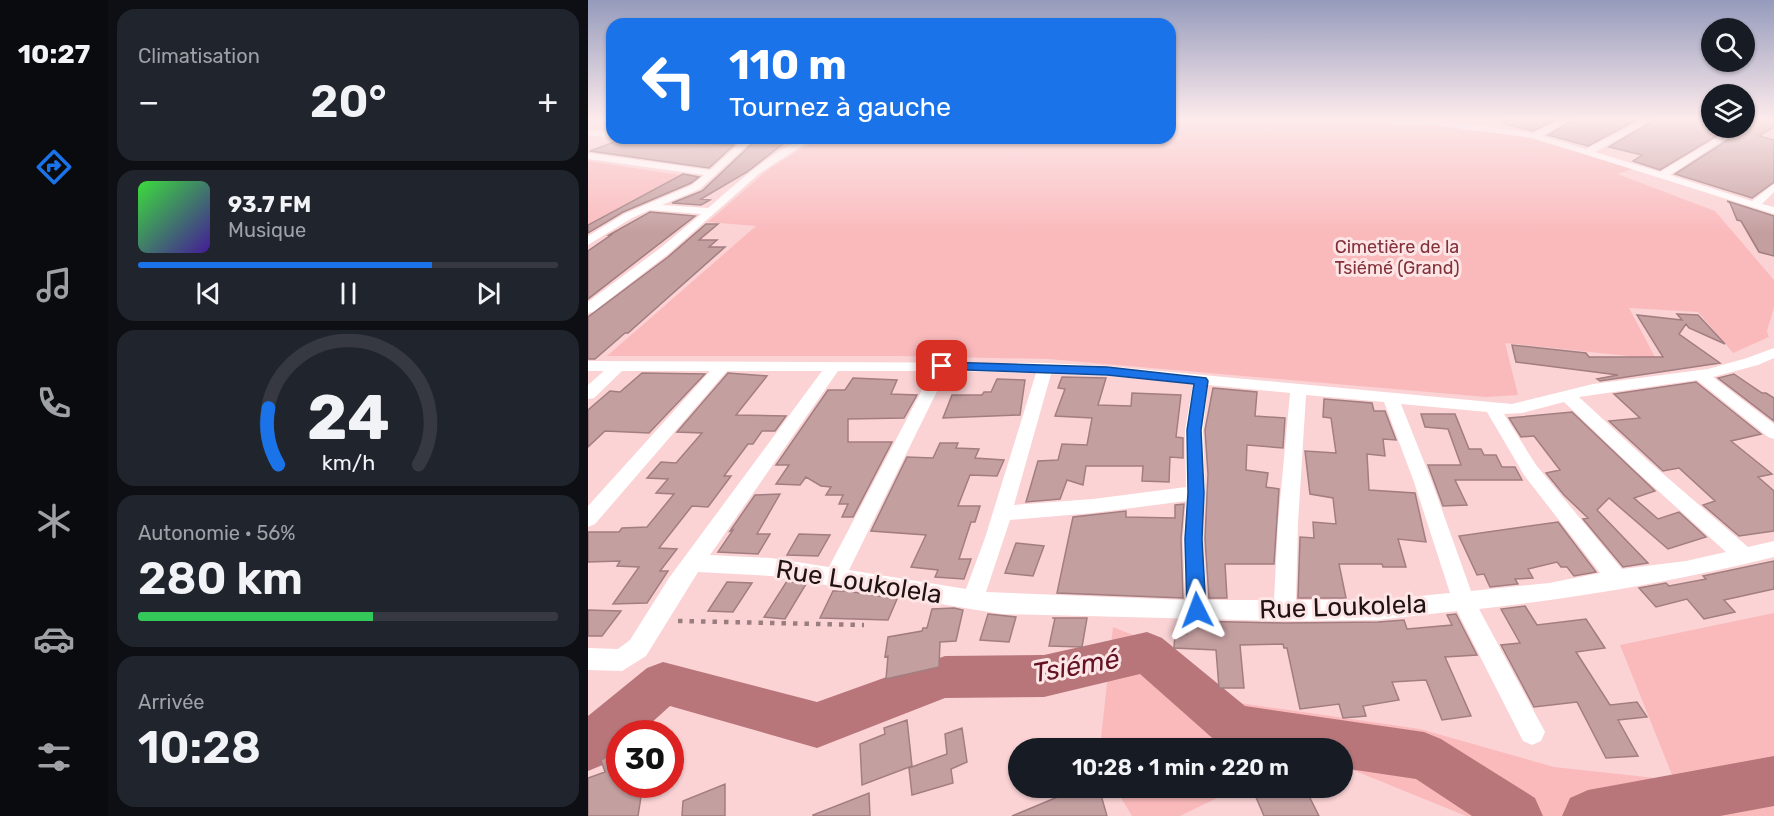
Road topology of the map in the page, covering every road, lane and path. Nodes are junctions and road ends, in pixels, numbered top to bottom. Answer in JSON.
{"nodes":[{"id":1,"x":595,"y":157,"type":"edge"},
{"id":2,"x":731,"y":157,"type":"edge"},
{"id":3,"x":779,"y":157,"type":"edge"},
{"id":4,"x":1605,"y":157,"type":"edge"},
{"id":5,"x":1692,"y":157,"type":"edge"},
{"id":6,"x":713,"y":174,"type":"junction"},
{"id":7,"x":1663,"y":175,"type":"junction"},
{"id":8,"x":1774,"y":188,"type":"edge"},
{"id":9,"x":1754,"y":205,"type":"junction"},
{"id":10,"x":648,"y":208,"type":"junction"},
{"id":11,"x":710,"y":211,"type":"junction"},
{"id":12,"x":1774,"y":211,"type":"edge"},
{"id":13,"x":588,"y":241,"type":"edge"},
{"id":14,"x":588,"y":309,"type":"edge"},
{"id":15,"x":1774,"y":352,"type":"edge"},
{"id":16,"x":588,"y":366,"type":"edge"},
{"id":17,"x":618,"y":366,"type":"junction"},
{"id":18,"x":942,"y":366,"type":"junction"},
{"id":19,"x":722,"y":367,"type":"junction"},
{"id":20,"x":833,"y":367,"type":"junction"},
{"id":21,"x":1045,"y":368,"type":"junction"},
{"id":22,"x":1701,"y":375,"type":"junction"},
{"id":23,"x":1201,"y":381,"type":"junction"},
{"id":24,"x":1298,"y":390,"type":"junction"},
{"id":25,"x":588,"y":394,"type":"edge"},
{"id":26,"x":1569,"y":397,"type":"junction"},
{"id":27,"x":1391,"y":399,"type":"junction"},
{"id":28,"x":1493,"y":409,"type":"junction"},
{"id":29,"x":1774,"y":433,"type":"edge"},
{"id":30,"x":1196,"y":493,"type":"junction"},
{"id":31,"x":1002,"y":513,"type":"junction"},
{"id":32,"x":588,"y":519,"type":"edge"},
{"id":33,"x":1774,"y":549,"type":"edge"},
{"id":34,"x":1745,"y":556,"type":"junction"},
{"id":35,"x":693,"y":563,"type":"junction"},
{"id":36,"x":835,"y":577,"type":"junction"},
{"id":37,"x":1617,"y":579,"type":"junction"},
{"id":38,"x":974,"y":599,"type":"junction"},
{"id":39,"x":1464,"y":602,"type":"junction"},
{"id":40,"x":1197,"y":610,"type":"junction"},
{"id":41,"x":1285,"y":611,"type":"junction"},
{"id":42,"x":655,"y":621,"type":"junction"},
{"id":43,"x":864,"y":625,"type":"dead end"},
{"id":44,"x":588,"y":659,"type":"edge"},
{"id":45,"x":1532,"y":732,"type":"dead end"}],
"edges":[{"from":1,"to":6,"type":"street"},
{"from":2,"to":6,"type":"street"},
{"from":3,"to":11,"type":"street"},
{"from":4,"to":7,"type":"street"},
{"from":5,"to":7,"type":"street"},
{"from":6,"to":10,"type":"street"},
{"from":7,"to":9,"type":"street"},
{"from":8,"to":9,"type":"street"},
{"from":9,"to":12,"type":"street"},
{"from":10,"to":11,"type":"street"},
{"from":10,"to":13,"type":"street"},
{"from":11,"to":14,"type":"street"},
{"from":15,"to":22,"type":"street"},
{"from":16,"to":17,"type":"street"},
{"from":17,"to":19,"type":"street"},
{"from":17,"to":25,"type":"street"},
{"from":18,"to":20,"type":"street"},
{"from":18,"to":21,"type":"street"},
{"from":18,"to":36,"type":"street"},
{"from":19,"to":20,"type":"street"},
{"from":19,"to":32,"type":"street"},
{"from":20,"to":35,"type":"street"},
{"from":21,"to":23,"type":"street"},
{"from":21,"to":31,"type":"street"},
{"from":22,"to":26,"type":"street"},
{"from":22,"to":29,"type":"street"},
{"from":23,"to":24,"type":"street"},
{"from":23,"to":30,"type":"street"},
{"from":24,"to":27,"type":"street"},
{"from":24,"to":41,"type":"street"},
{"from":26,"to":28,"type":"street"},
{"from":26,"to":34,"type":"street"},
{"from":27,"to":28,"type":"street"},
{"from":27,"to":39,"type":"street"},
{"from":28,"to":37,"type":"street"},
{"from":30,"to":31,"type":"street"},
{"from":30,"to":40,"type":"street"},
{"from":31,"to":38,"type":"street"},
{"from":33,"to":34,"type":"street","name":"Rue Loukolela"},
{"from":34,"to":37,"type":"street","name":"Rue Loukolela"},
{"from":35,"to":36,"type":"street","name":"Rue Loukolela"},
{"from":35,"to":42,"type":"street"},
{"from":36,"to":38,"type":"street","name":"Rue Loukolela"},
{"from":37,"to":39,"type":"street","name":"Rue Loukolela"},
{"from":38,"to":40,"type":"street","name":"Rue Loukolela"},
{"from":39,"to":41,"type":"street","name":"Rue Loukolela"},
{"from":39,"to":45,"type":"street"},
{"from":40,"to":41,"type":"street","name":"Rue Loukolela"},
{"from":42,"to":43,"type":"path"},
{"from":42,"to":44,"type":"street"}]}
